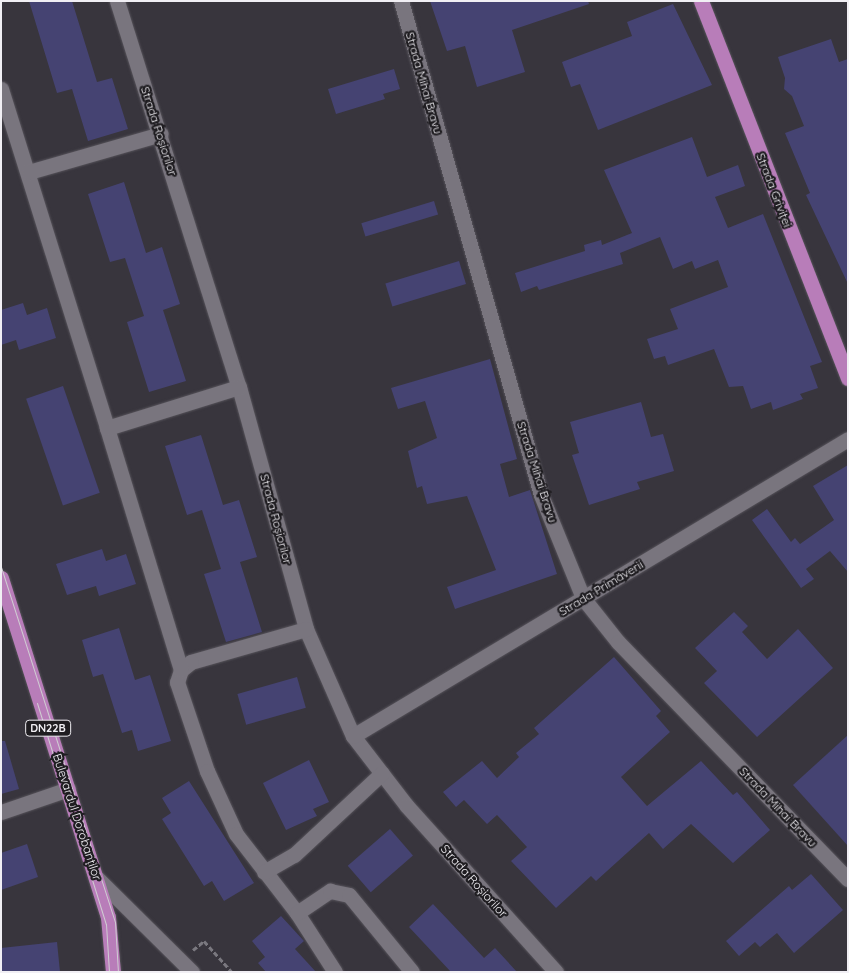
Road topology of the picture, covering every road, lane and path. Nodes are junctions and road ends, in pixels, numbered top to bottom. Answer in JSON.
{"nodes":[{"id":1,"x":117,"y":1,"type":"edge"},
{"id":2,"x":401,"y":1,"type":"edge"},
{"id":3,"x":700,"y":1,"type":"edge"},
{"id":4,"x":1,"y":89,"type":"edge"},
{"id":5,"x":161,"y":134,"type":"junction"},
{"id":6,"x":29,"y":172,"type":"junction"},
{"id":7,"x":848,"y":378,"type":"edge"},
{"id":8,"x":239,"y":387,"type":"junction"},
{"id":9,"x":107,"y":428,"type":"junction"},
{"id":10,"x":848,"y":439,"type":"edge"},
{"id":11,"x":1,"y":578,"type":"edge"},
{"id":12,"x":583,"y":598,"type":"junction"},
{"id":13,"x":306,"y":629,"type":"junction"},
{"id":14,"x":181,"y":670,"type":"junction"},
{"id":15,"x":353,"y":736,"type":"junction"},
{"id":16,"x":382,"y":773,"type":"junction"},
{"id":17,"x":68,"y":789,"type":"junction"},
{"id":18,"x":1,"y":812,"type":"edge"},
{"id":19,"x":264,"y":872,"type":"junction"},
{"id":20,"x":96,"y":877,"type":"junction"},
{"id":21,"x":848,"y":879,"type":"edge"},
{"id":22,"x":296,"y":913,"type":"junction"},
{"id":23,"x":181,"y":961,"type":"junction"},
{"id":24,"x":114,"y":972,"type":"edge"},
{"id":25,"x":192,"y":972,"type":"edge"},
{"id":26,"x":232,"y":972,"type":"edge"},
{"id":27,"x":334,"y":972,"type":"edge"},
{"id":28,"x":412,"y":972,"type":"edge"},
{"id":29,"x":556,"y":972,"type":"edge"}],
"edges":[{"from":1,"to":5,"type":"street","name":"Strada Roșiorilor"},
{"from":2,"to":12,"type":"street","name":"Strada Mihai Bravu"},
{"from":3,"to":7,"type":"main road","name":"Strada Griviței"},
{"from":4,"to":6,"type":"street"},
{"from":5,"to":6,"type":"street"},
{"from":5,"to":8,"type":"street","name":"Strada Roșiorilor"},
{"from":6,"to":9,"type":"street"},
{"from":8,"to":9,"type":"street"},
{"from":8,"to":13,"type":"street","name":"Strada Roșiorilor"},
{"from":9,"to":14,"type":"street"},
{"from":10,"to":12,"type":"street","name":"Strada Primăverii"},
{"from":11,"to":17,"type":"main road","name":"Bulevardul Dorobanților","number":"DN22B"},
{"from":12,"to":15,"type":"street","name":"Strada Primăverii"},
{"from":12,"to":21,"type":"street","name":"Strada Mihai Bravu"},
{"from":13,"to":14,"type":"street"},
{"from":13,"to":15,"type":"street","name":"Strada Roșiorilor"},
{"from":14,"to":19,"type":"street"},
{"from":15,"to":16,"type":"street","name":"Strada Roșiorilor"},
{"from":16,"to":19,"type":"street"},
{"from":16,"to":29,"type":"street","name":"Strada Roșiorilor"},
{"from":17,"to":18,"type":"street"},
{"from":17,"to":20,"type":"main road","name":"Bulevardul Dorobanților","number":"DN22B"},
{"from":19,"to":22,"type":"street"},
{"from":20,"to":23,"type":"street"},
{"from":20,"to":24,"type":"main road","name":"Bulevardul Dorobanților","number":"DN22B"},
{"from":22,"to":27,"type":"street"},
{"from":22,"to":28,"type":"street"},
{"from":23,"to":25,"type":"street"},
{"from":23,"to":26,"type":"path"}]}
